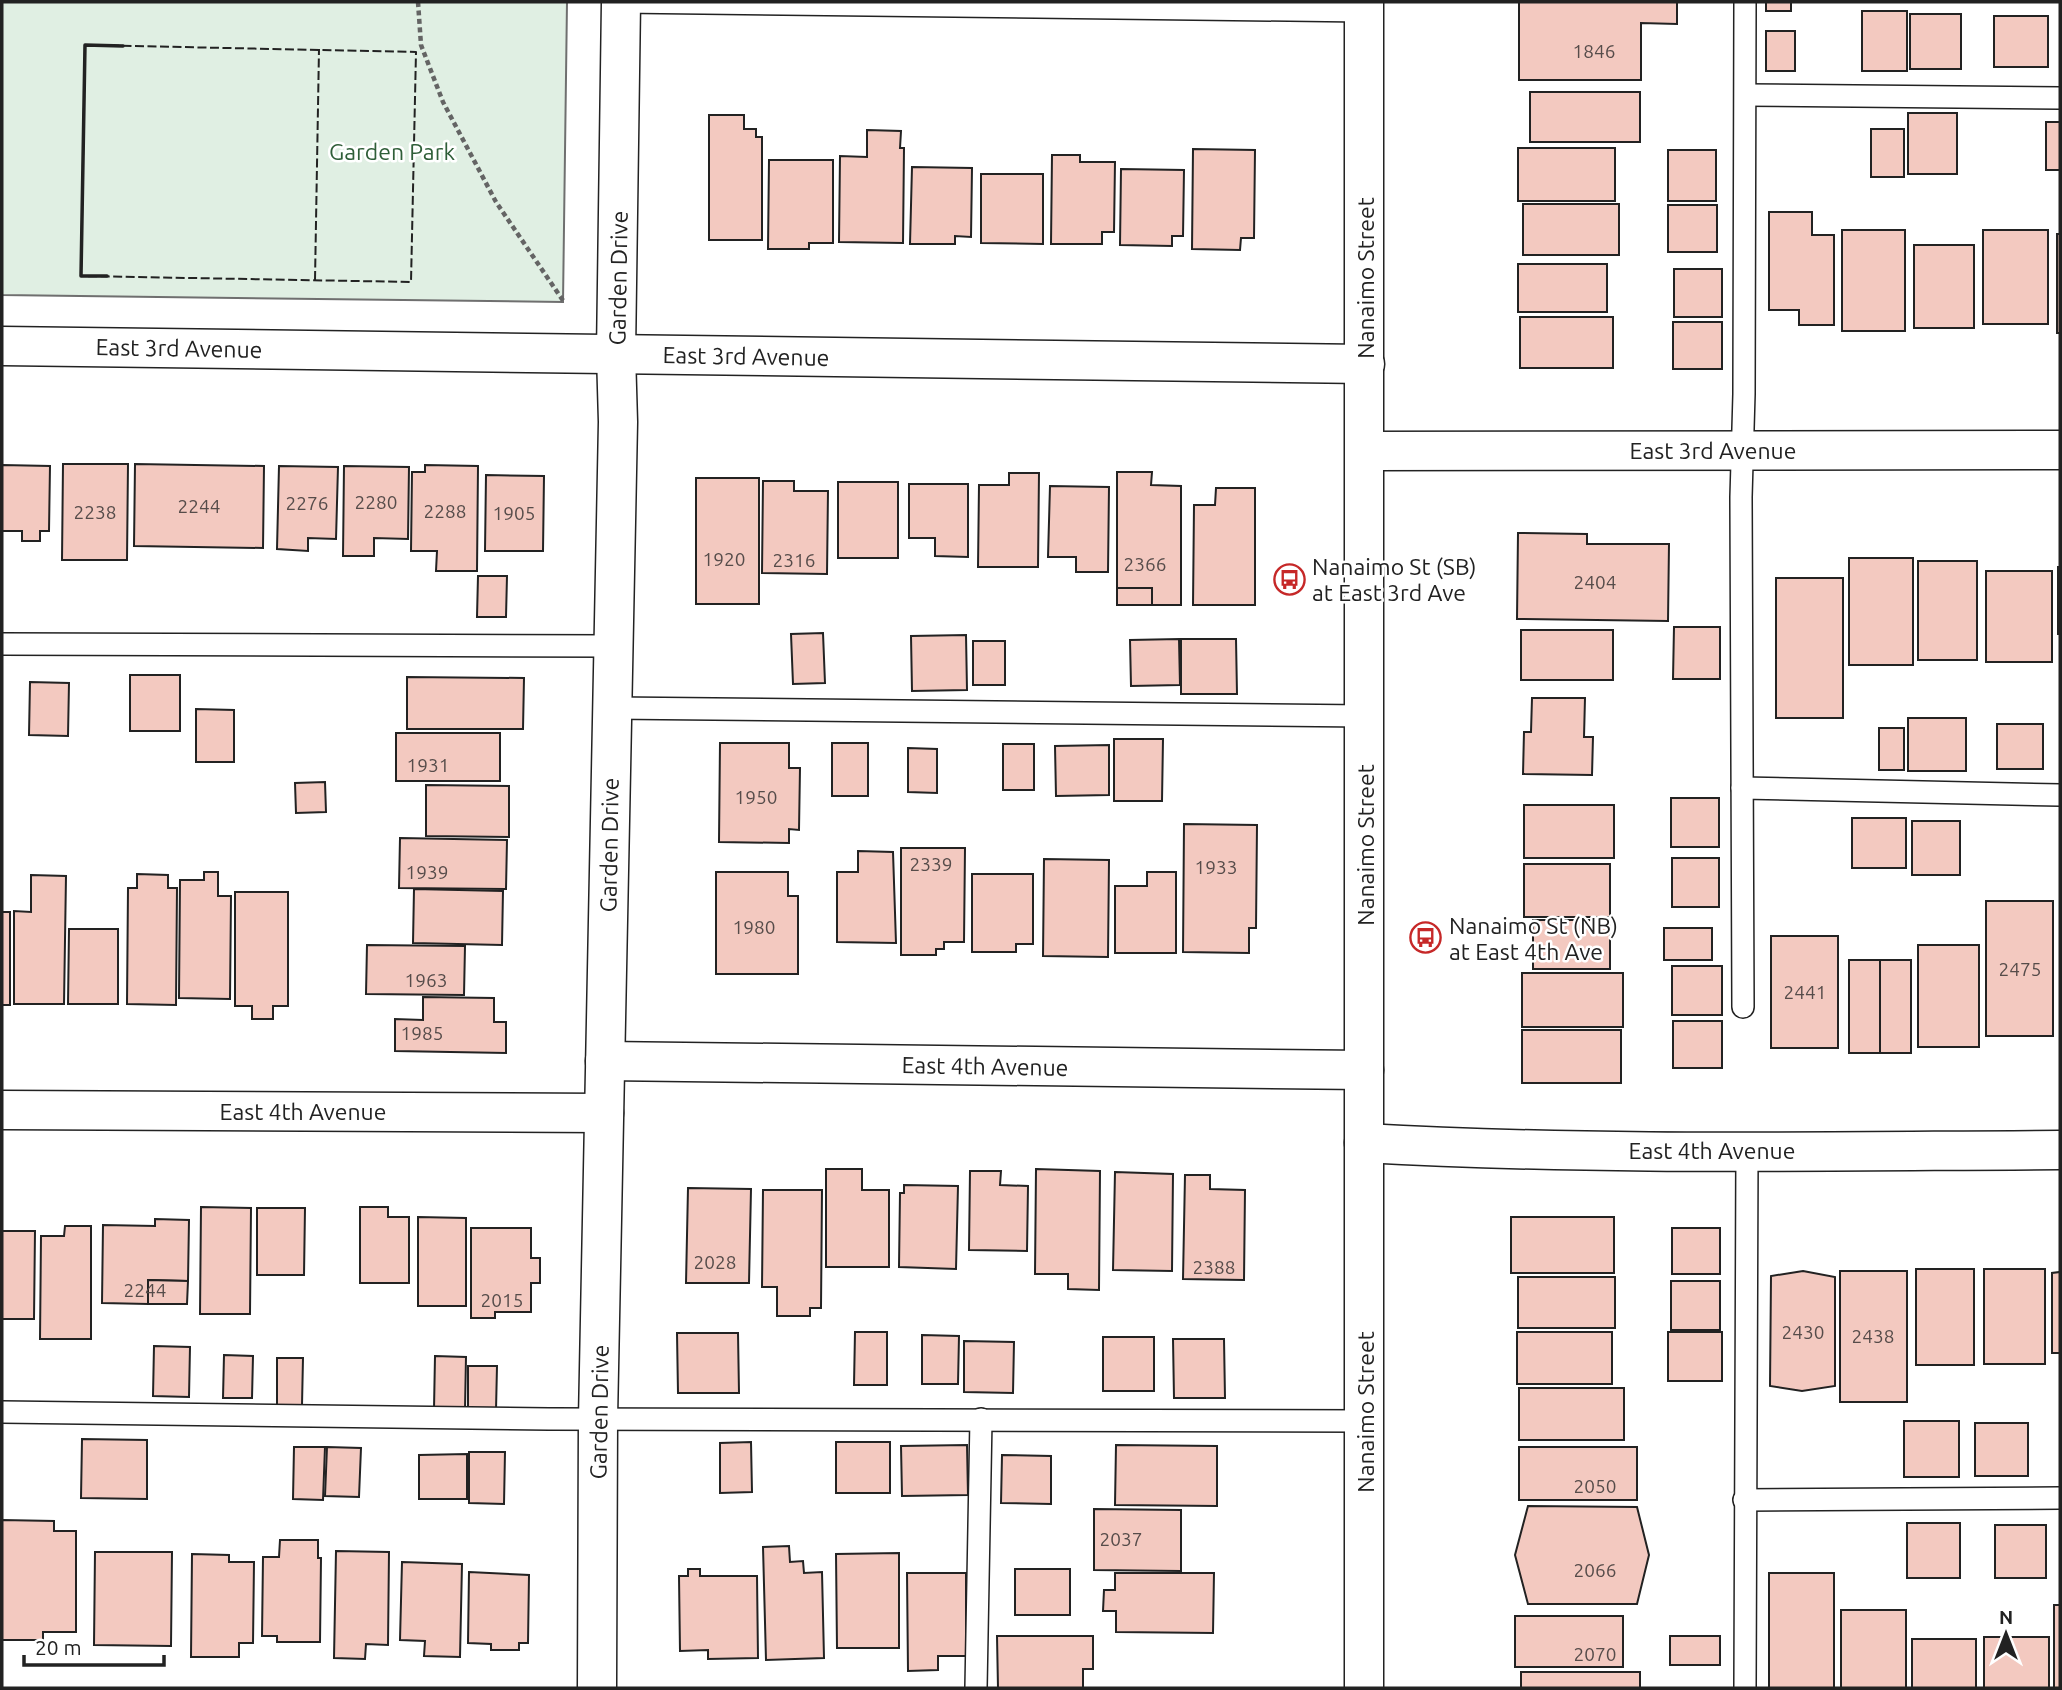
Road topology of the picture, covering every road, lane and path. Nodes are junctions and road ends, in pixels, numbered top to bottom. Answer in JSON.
{"nodes":[{"id":1,"x":418,"y":2,"type":"edge"},
{"id":2,"x":621,"y":2,"type":"edge"},
{"id":3,"x":1745,"y":2,"type":"edge"},
{"id":4,"x":1364,"y":6,"type":"edge"},
{"id":5,"x":1746,"y":95,"type":"junction"},
{"id":6,"x":2060,"y":99,"type":"edge"},
{"id":7,"x":564,"y":302,"type":"dead end"},
{"id":8,"x":2,"y":346,"type":"edge"},
{"id":9,"x":616,"y":354,"type":"junction"},
{"id":10,"x":1365,"y":364,"type":"junction"},
{"id":11,"x":1742,"y":450,"type":"junction"},
{"id":12,"x":2060,"y":450,"type":"edge"},
{"id":13,"x":1365,"y":451,"type":"junction"},
{"id":14,"x":2,"y":644,"type":"edge"},
{"id":15,"x":614,"y":646,"type":"junction"},
{"id":16,"x":612,"y":708,"type":"junction"},
{"id":17,"x":1366,"y":716,"type":"junction"},
{"id":18,"x":1742,"y":788,"type":"junction"},
{"id":19,"x":2060,"y":795,"type":"edge"},
{"id":20,"x":1743,"y":1007,"type":"dead end"},
{"id":21,"x":605,"y":1061,"type":"junction"},
{"id":22,"x":1364,"y":1070,"type":"junction"},
{"id":23,"x":2,"y":1110,"type":"edge"},
{"id":24,"x":604,"y":1113,"type":"junction"},
{"id":25,"x":1364,"y":1143,"type":"junction"},
{"id":26,"x":2060,"y":1150,"type":"edge"},
{"id":27,"x":1747,"y":1151,"type":"junction"},
{"id":28,"x":2,"y":1412,"type":"edge"},
{"id":29,"x":598,"y":1419,"type":"junction"},
{"id":30,"x":981,"y":1419,"type":"junction"},
{"id":31,"x":1365,"y":1421,"type":"junction"},
{"id":32,"x":2060,"y":1498,"type":"edge"},
{"id":33,"x":1744,"y":1500,"type":"junction"},
{"id":34,"x":597,"y":1688,"type":"edge"},
{"id":35,"x":976,"y":1688,"type":"edge"},
{"id":36,"x":1364,"y":1688,"type":"edge"},
{"id":37,"x":1745,"y":1688,"type":"edge"}],
"edges":[{"from":1,"to":7,"type":"path"},
{"from":2,"to":4,"type":"lane"},
{"from":2,"to":9,"type":"street","name":"Garden Drive"},
{"from":3,"to":5,"type":"lane"},
{"from":4,"to":10,"type":"street","name":"Nanaimo Street"},
{"from":5,"to":6,"type":"lane"},
{"from":5,"to":11,"type":"lane"},
{"from":8,"to":9,"type":"street","name":"East 3rd Avenue"},
{"from":9,"to":10,"type":"street","name":"East 3rd Avenue"},
{"from":9,"to":15,"type":"street","name":"Garden Drive"},
{"from":10,"to":13,"type":"street","name":"Nanaimo Street"},
{"from":11,"to":12,"type":"street","name":"East 3rd Avenue"},
{"from":11,"to":13,"type":"street","name":"East 3rd Avenue"},
{"from":11,"to":18,"type":"lane"},
{"from":13,"to":17,"type":"street","name":"Nanaimo Street"},
{"from":14,"to":15,"type":"lane"},
{"from":15,"to":16,"type":"street","name":"Garden Drive"},
{"from":16,"to":17,"type":"lane"},
{"from":16,"to":21,"type":"street","name":"Garden Drive"},
{"from":17,"to":22,"type":"street","name":"Nanaimo Street"},
{"from":18,"to":19,"type":"lane"},
{"from":18,"to":20,"type":"lane"},
{"from":21,"to":22,"type":"street","name":"East 4th Avenue"},
{"from":21,"to":24,"type":"street","name":"Garden Drive"},
{"from":22,"to":25,"type":"street","name":"Nanaimo Street"},
{"from":23,"to":24,"type":"street","name":"East 4th Avenue"},
{"from":24,"to":29,"type":"street","name":"Garden Drive"},
{"from":25,"to":27,"type":"street","name":"East 4th Avenue"},
{"from":25,"to":31,"type":"street","name":"Nanaimo Street"},
{"from":26,"to":27,"type":"street","name":"East 4th Avenue"},
{"from":27,"to":33,"type":"lane"},
{"from":28,"to":29,"type":"lane"},
{"from":29,"to":30,"type":"lane"},
{"from":29,"to":34,"type":"street","name":"Garden Drive"},
{"from":30,"to":31,"type":"lane"},
{"from":30,"to":35,"type":"lane"},
{"from":31,"to":36,"type":"street","name":"Nanaimo Street"},
{"from":32,"to":33,"type":"lane"},
{"from":33,"to":37,"type":"lane"}]}
